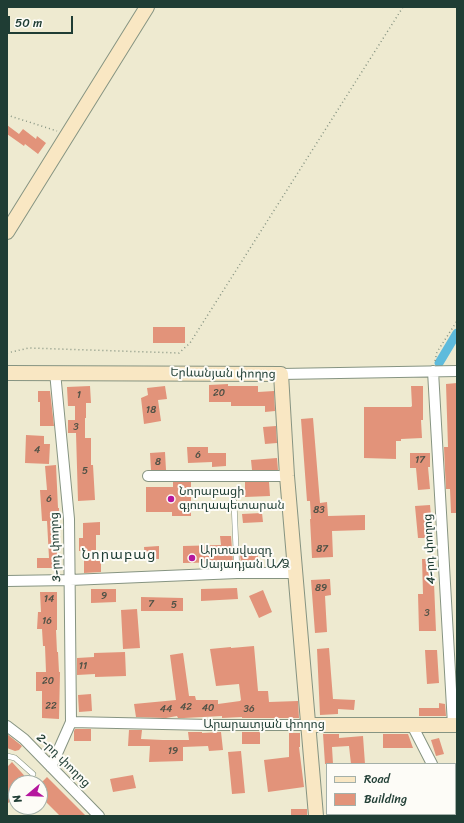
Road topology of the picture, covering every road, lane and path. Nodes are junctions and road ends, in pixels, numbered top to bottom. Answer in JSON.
{"nodes":[{"id":1,"x":147,"y":7,"type":"edge"},
{"id":2,"x":403,"y":7,"type":"edge"},
{"id":3,"x":7,"y":115,"type":"edge"},
{"id":4,"x":67,"y":135,"type":"junction"},
{"id":5,"x":7,"y":232,"type":"edge"},
{"id":6,"x":457,"y":321,"type":"edge"},
{"id":7,"x":7,"y":353,"type":"edge"},
{"id":8,"x":433,"y":371,"type":"junction"},
{"id":9,"x":457,"y":371,"type":"edge"},
{"id":10,"x":56,"y":372,"type":"junction"},
{"id":11,"x":7,"y":373,"type":"edge"},
{"id":12,"x":280,"y":374,"type":"junction"},
{"id":13,"x":148,"y":476,"type":"dead end"},
{"id":14,"x":287,"y":476,"type":"junction"},
{"id":15,"x":234,"y":502,"type":"dead end"},
{"id":16,"x":237,"y":573,"type":"junction"},
{"id":17,"x":296,"y":573,"type":"junction"},
{"id":18,"x":70,"y":580,"type":"junction"},
{"id":19,"x":7,"y":581,"type":"edge"},
{"id":20,"x":71,"y":722,"type":"junction"},
{"id":21,"x":307,"y":725,"type":"junction"},
{"id":22,"x":412,"y":725,"type":"junction"},
{"id":23,"x":455,"y":725,"type":"edge"},
{"id":24,"x":7,"y":726,"type":"edge"},
{"id":25,"x":7,"y":756,"type":"edge"},
{"id":26,"x":431,"y":763,"type":"edge"},
{"id":27,"x":52,"y":767,"type":"junction"},
{"id":28,"x":33,"y":774,"type":"dead end"},
{"id":29,"x":99,"y":816,"type":"edge"},
{"id":30,"x":316,"y":816,"type":"edge"}],
"edges":[{"from":1,"to":4,"type":"main road"},
{"from":2,"to":7,"type":"path"},
{"from":3,"to":4,"type":"path"},
{"from":4,"to":5,"type":"main road"},
{"from":6,"to":8,"type":"path"},
{"from":8,"to":9,"type":"street"},
{"from":8,"to":12,"type":"street"},
{"from":8,"to":23,"type":"street","name":"4-րդ փողոց"},
{"from":10,"to":11,"type":"main road","name":"Երևանյան փողոց"},
{"from":10,"to":12,"type":"main road","name":"Երևանյան փողոց"},
{"from":10,"to":18,"type":"street","name":"3-րդ փողոց"},
{"from":12,"to":14,"type":"main road","name":"Երևանյան փողոց"},
{"from":13,"to":14,"type":"street"},
{"from":14,"to":17,"type":"main road","name":"Երևանյան փողոց"},
{"from":15,"to":16,"type":"lane"},
{"from":16,"to":17,"type":"street"},
{"from":16,"to":18,"type":"street"},
{"from":17,"to":21,"type":"main road","name":"Երևանյան փողոց"},
{"from":18,"to":19,"type":"street"},
{"from":18,"to":20,"type":"street","name":"3-րդ փողոց"},
{"from":20,"to":21,"type":"street","name":"Արարատյան փողոց"},
{"from":20,"to":27,"type":"street"},
{"from":21,"to":22,"type":"main road","name":"Արարատյան փողոց"},
{"from":21,"to":30,"type":"main road","name":"Երևանյան փողոց"},
{"from":22,"to":23,"type":"main road","name":"Արարատյան փողոց"},
{"from":22,"to":26,"type":"street"},
{"from":24,"to":27,"type":"street","name":"2-րդ փողոց"},
{"from":25,"to":28,"type":"lane"},
{"from":27,"to":29,"type":"street","name":"2-րդ փողոց"}]}
